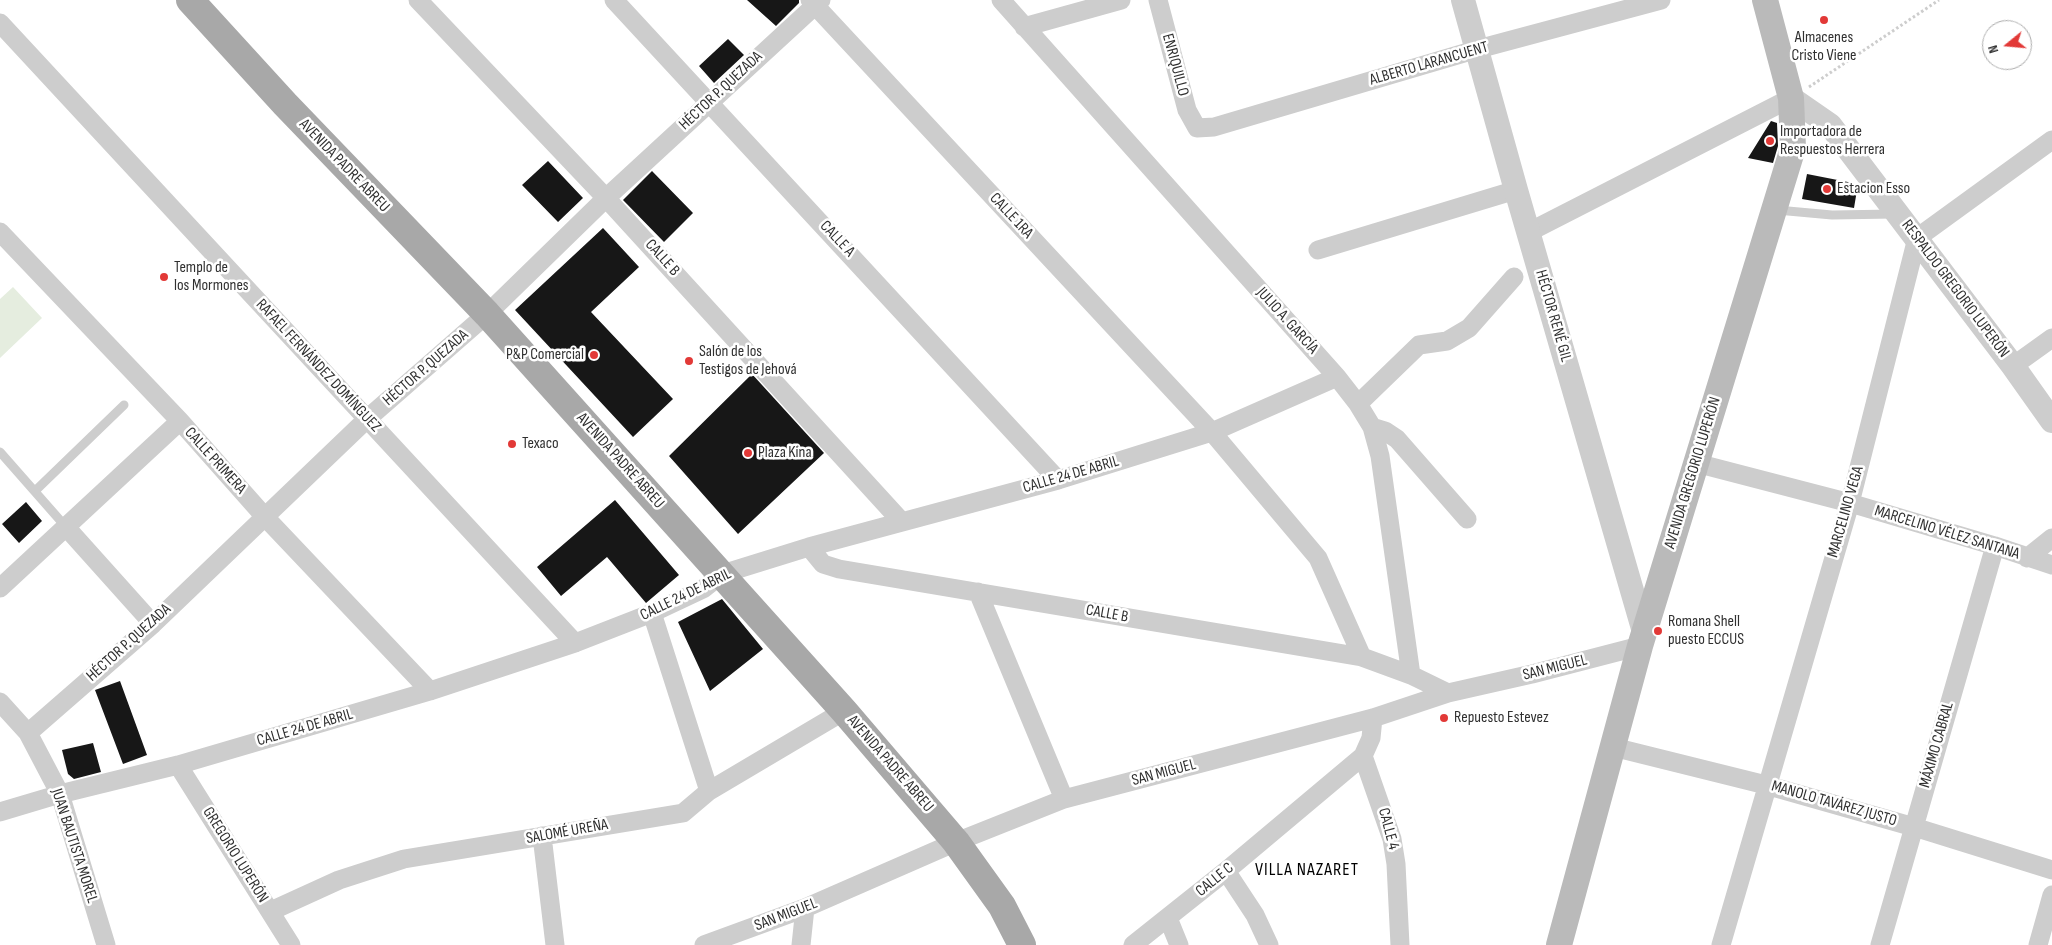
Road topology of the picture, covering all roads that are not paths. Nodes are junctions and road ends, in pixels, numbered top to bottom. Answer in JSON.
{"nodes":[{"id":1,"x":190,"y":0,"type":"edge"},
{"id":2,"x":418,"y":0,"type":"edge"},
{"id":3,"x":614,"y":0,"type":"edge"},
{"id":4,"x":1001,"y":0,"type":"edge"},
{"id":5,"x":1121,"y":0,"type":"edge"},
{"id":6,"x":1158,"y":0,"type":"edge"},
{"id":7,"x":1464,"y":0,"type":"edge"},
{"id":8,"x":1661,"y":0,"type":"edge"},
{"id":9,"x":1765,"y":0,"type":"edge"},
{"id":10,"x":816,"y":2,"type":"edge"},
{"id":11,"x":0,"y":23,"type":"edge"},
{"id":12,"x":1024,"y":27,"type":"junction"},
{"id":13,"x":1478,"y":49,"type":"junction"},
{"id":14,"x":1791,"y":98,"type":"junction"},
{"id":15,"x":709,"y":101,"type":"junction"},
{"id":16,"x":1197,"y":128,"type":"joint"},
{"id":17,"x":2052,"y":140,"type":"edge"},
{"id":18,"x":1516,"y":190,"type":"junction"},
{"id":19,"x":606,"y":198,"type":"junction"},
{"id":20,"x":1775,"y":210,"type":"junction"},
{"id":21,"x":1898,"y":214,"type":"junction"},
{"id":22,"x":0,"y":232,"type":"edge"},
{"id":23,"x":1529,"y":232,"type":"junction"},
{"id":24,"x":1917,"y":238,"type":"junction"},
{"id":25,"x":1318,"y":250,"type":"dead end"},
{"id":26,"x":1514,"y":277,"type":"dead end"},
{"id":27,"x":487,"y":314,"type":"junction"},
{"id":28,"x":2052,"y":338,"type":"edge"},
{"id":29,"x":2013,"y":366,"type":"junction"},
{"id":30,"x":1337,"y":377,"type":"junction"},
{"id":31,"x":1358,"y":404,"type":"junction"},
{"id":32,"x":124,"y":405,"type":"dead end"},
{"id":33,"x":367,"y":419,"type":"junction"},
{"id":34,"x":2052,"y":421,"type":"edge"},
{"id":35,"x":180,"y":422,"type":"junction"},
{"id":36,"x":1372,"y":428,"type":"junction"},
{"id":37,"x":1212,"y":432,"type":"junction"},
{"id":38,"x":0,"y":452,"type":"edge"},
{"id":39,"x":1696,"y":462,"type":"junction"},
{"id":40,"x":1058,"y":480,"type":"junction"},
{"id":41,"x":34,"y":491,"type":"junction"},
{"id":42,"x":1850,"y":503,"type":"junction"},
{"id":43,"x":265,"y":517,"type":"junction"},
{"id":44,"x":1467,"y":519,"type":"dead end"},
{"id":45,"x":901,"y":521,"type":"junction"},
{"id":46,"x":66,"y":527,"type":"junction"},
{"id":47,"x":2052,"y":538,"type":"edge"},
{"id":48,"x":1996,"y":546,"type":"junction"},
{"id":49,"x":809,"y":547,"type":"junction"},
{"id":50,"x":2027,"y":558,"type":"junction"},
{"id":51,"x":2052,"y":565,"type":"edge"},
{"id":52,"x":722,"y":574,"type":"junction"},
{"id":53,"x":0,"y":588,"type":"edge"},
{"id":54,"x":978,"y":592,"type":"junction"},
{"id":55,"x":652,"y":613,"type":"junction"},
{"id":56,"x":153,"y":624,"type":"junction"},
{"id":57,"x":1642,"y":639,"type":"junction"},
{"id":58,"x":574,"y":643,"type":"junction"},
{"id":59,"x":1362,"y":657,"type":"junction"},
{"id":60,"x":1410,"y":675,"type":"junction"},
{"id":61,"x":430,"y":692,"type":"junction"},
{"id":62,"x":1448,"y":693,"type":"junction"},
{"id":63,"x":0,"y":702,"type":"edge"},
{"id":64,"x":844,"y":711,"type":"junction"},
{"id":65,"x":1374,"y":718,"type":"junction"},
{"id":66,"x":28,"y":733,"type":"junction"},
{"id":67,"x":1613,"y":746,"type":"junction"},
{"id":68,"x":1364,"y":756,"type":"junction"},
{"id":69,"x":178,"y":765,"type":"junction"},
{"id":70,"x":1766,"y":785,"type":"junction"},
{"id":71,"x":709,"y":791,"type":"junction"},
{"id":72,"x":60,"y":794,"type":"junction"},
{"id":73,"x":1064,"y":799,"type":"junction"},
{"id":74,"x":0,"y":812,"type":"edge"},
{"id":75,"x":1914,"y":827,"type":"junction"},
{"id":76,"x":542,"y":836,"type":"junction"},
{"id":77,"x":956,"y":842,"type":"junction"},
{"id":78,"x":2052,"y":870,"type":"edge"},
{"id":79,"x":1226,"y":871,"type":"junction"},
{"id":80,"x":2052,"y":895,"type":"edge"},
{"id":81,"x":805,"y":908,"type":"junction"},
{"id":82,"x":271,"y":911,"type":"junction"},
{"id":83,"x":1168,"y":918,"type":"junction"},
{"id":84,"x":104,"y":944,"type":"edge"},
{"id":85,"x":291,"y":945,"type":"edge"},
{"id":86,"x":555,"y":945,"type":"edge"},
{"id":87,"x":704,"y":945,"type":"edge"},
{"id":88,"x":800,"y":945,"type":"edge"},
{"id":89,"x":1022,"y":945,"type":"edge"},
{"id":90,"x":1133,"y":945,"type":"edge"},
{"id":91,"x":1180,"y":945,"type":"edge"},
{"id":92,"x":1269,"y":945,"type":"edge"},
{"id":93,"x":1400,"y":945,"type":"edge"},
{"id":94,"x":1559,"y":945,"type":"edge"},
{"id":95,"x":1721,"y":945,"type":"edge"},
{"id":96,"x":1880,"y":945,"type":"edge"},
{"id":97,"x":2038,"y":945,"type":"edge"}],
"edges":[{"from":1,"to":27,"type":"main road","name":"AVENIDA PADRE ABREU"},
{"from":2,"to":19,"type":"street","name":"CALLE B"},
{"from":3,"to":15,"type":"street","name":"CALLE A"},
{"from":4,"to":12,"type":"street","name":"JULIO A. GARCÍA"},
{"from":5,"to":12,"type":"street"},
{"from":6,"to":16,"type":"street","name":"ENRIQUILLO"},
{"from":7,"to":13,"type":"street","name":"HÉCTOR RENÉ GIL"},
{"from":8,"to":13,"type":"street","name":"ALBERTO LARANCUENT"},
{"from":9,"to":14,"type":"main road","name":"AVENIDA GREGORIO LUPERÓN"},
{"from":10,"to":15,"type":"street","name":"HÉCTOR P. QUEZADA"},
{"from":10,"to":37,"type":"street","name":"CALLE 1RA"},
{"from":11,"to":33,"type":"street","name":"RAFAEL FERNÁNDEZ DOMÍNGUEZ"},
{"from":12,"to":30,"type":"street","name":"JULIO A. GARCÍA"},
{"from":13,"to":16,"type":"street","name":"ALBERTO LARANCUENT"},
{"from":13,"to":18,"type":"street","name":"HÉCTOR RENÉ GIL"},
{"from":14,"to":20,"type":"main road","name":"AVENIDA GREGORIO LUPERÓN"},
{"from":14,"to":21,"type":"street","name":"RESPALDO GREGORIO LUPERÓN"},
{"from":14,"to":23,"type":"street"},
{"from":15,"to":19,"type":"street","name":"HÉCTOR P. QUEZADA"},
{"from":15,"to":40,"type":"street","name":"CALLE A"},
{"from":17,"to":24,"type":"street"},
{"from":18,"to":23,"type":"street","name":"HÉCTOR RENÉ GIL"},
{"from":18,"to":25,"type":"street"},
{"from":19,"to":27,"type":"street","name":"HÉCTOR P. QUEZADA"},
{"from":19,"to":45,"type":"street","name":"CALLE B"},
{"from":20,"to":21,"type":"lane"},
{"from":20,"to":39,"type":"main road","name":"AVENIDA GREGORIO LUPERÓN"},
{"from":21,"to":24,"type":"street","name":"RESPALDO GREGORIO LUPERÓN"},
{"from":22,"to":35,"type":"street","name":"CALLE PRIMERA"},
{"from":23,"to":57,"type":"street","name":"HÉCTOR RENÉ GIL"},
{"from":24,"to":29,"type":"street","name":"RESPALDO GREGORIO LUPERÓN"},
{"from":24,"to":42,"type":"street","name":"MARCELINO VEGA"},
{"from":26,"to":31,"type":"street"},
{"from":27,"to":33,"type":"street","name":"HÉCTOR P. QUEZADA"},
{"from":27,"to":52,"type":"main road","name":"AVENIDA PADRE ABREU"},
{"from":28,"to":29,"type":"street"},
{"from":29,"to":34,"type":"street","name":"RESPALDO GREGORIO LUPERÓN"},
{"from":30,"to":31,"type":"street","name":"JULIO A. GARCÍA"},
{"from":30,"to":37,"type":"street","name":"CALLE 24 DE ABRIL"},
{"from":31,"to":36,"type":"street","name":"JULIO A. GARCÍA"},
{"from":32,"to":41,"type":"lane"},
{"from":33,"to":43,"type":"street","name":"HÉCTOR P. QUEZADA"},
{"from":33,"to":58,"type":"street","name":"RAFAEL FERNÁNDEZ DOMÍNGUEZ"},
{"from":35,"to":43,"type":"street","name":"CALLE PRIMERA"},
{"from":35,"to":46,"type":"street"},
{"from":36,"to":44,"type":"street"},
{"from":36,"to":60,"type":"street","name":"JULIO A. GARCÍA"},
{"from":37,"to":40,"type":"street","name":"CALLE 24 DE ABRIL"},
{"from":37,"to":59,"type":"street","name":"CALLE 1RA"},
{"from":38,"to":41,"type":"lane"},
{"from":39,"to":42,"type":"street","name":"MARCELINO VÉLEZ SANTANA"},
{"from":39,"to":57,"type":"main road","name":"AVENIDA GREGORIO LUPERÓN"},
{"from":40,"to":45,"type":"street","name":"CALLE 24 DE ABRIL"},
{"from":41,"to":46,"type":"lane"},
{"from":42,"to":48,"type":"street","name":"MARCELINO VÉLEZ SANTANA"},
{"from":42,"to":70,"type":"street","name":"MARCELINO VEGA"},
{"from":43,"to":56,"type":"street","name":"HÉCTOR P. QUEZADA"},
{"from":43,"to":61,"type":"street","name":"CALLE PRIMERA"},
{"from":45,"to":49,"type":"street","name":"CALLE 24 DE ABRIL"},
{"from":46,"to":53,"type":"street"},
{"from":46,"to":56,"type":"street"},
{"from":47,"to":50,"type":"street"},
{"from":48,"to":50,"type":"street","name":"MARCELINO VÉLEZ SANTANA"},
{"from":48,"to":75,"type":"street","name":"MÁXIMO CABRAL"},
{"from":49,"to":52,"type":"street","name":"CALLE 24 DE ABRIL"},
{"from":49,"to":54,"type":"street","name":"CALLE B"},
{"from":50,"to":51,"type":"street","name":"MARCELINO VÉLEZ SANTANA"},
{"from":52,"to":55,"type":"street","name":"CALLE 24 DE ABRIL"},
{"from":52,"to":64,"type":"main road","name":"AVENIDA PADRE ABREU"},
{"from":54,"to":59,"type":"street","name":"CALLE B"},
{"from":54,"to":73,"type":"street"},
{"from":55,"to":58,"type":"street","name":"CALLE 24 DE ABRIL"},
{"from":55,"to":71,"type":"street"},
{"from":56,"to":66,"type":"street","name":"HÉCTOR P. QUEZADA"},
{"from":57,"to":62,"type":"street","name":"SAN MIGUEL"},
{"from":57,"to":67,"type":"main road","name":"AVENIDA GREGORIO LUPERÓN"},
{"from":58,"to":61,"type":"street","name":"CALLE 24 DE ABRIL"},
{"from":59,"to":60,"type":"street","name":"CALLE B"},
{"from":60,"to":62,"type":"street"},
{"from":61,"to":69,"type":"street","name":"CALLE 24 DE ABRIL"},
{"from":62,"to":65,"type":"street","name":"SAN MIGUEL"},
{"from":63,"to":66,"type":"street","name":"JUAN BAUTISTA MOREL"},
{"from":64,"to":71,"type":"street","name":"SALOMÉ UREÑA"},
{"from":64,"to":77,"type":"main road","name":"AVENIDA PADRE ABREU"},
{"from":65,"to":68,"type":"street"},
{"from":65,"to":73,"type":"street","name":"SAN MIGUEL"},
{"from":66,"to":72,"type":"street","name":"JUAN BAUTISTA MOREL"},
{"from":67,"to":70,"type":"street","name":"MANOLO TAVÁREZ JUSTO"},
{"from":67,"to":94,"type":"main road","name":"AVENIDA GREGORIO LUPERÓN"},
{"from":68,"to":79,"type":"street","name":"CALLE C"},
{"from":68,"to":93,"type":"street","name":"CALLE 4"},
{"from":69,"to":72,"type":"street","name":"CALLE 24 DE ABRIL"},
{"from":69,"to":82,"type":"street","name":"GREGORIO LUPERÓN"},
{"from":70,"to":75,"type":"street","name":"MANOLO TAVÁREZ JUSTO"},
{"from":70,"to":95,"type":"street","name":"MARCELINO VEGA"},
{"from":71,"to":76,"type":"street","name":"SALOMÉ UREÑA"},
{"from":72,"to":74,"type":"street","name":"CALLE 24 DE ABRIL"},
{"from":72,"to":84,"type":"street","name":"JUAN BAUTISTA MOREL"},
{"from":73,"to":77,"type":"street","name":"SAN MIGUEL"},
{"from":75,"to":78,"type":"street","name":"MANOLO TAVÁREZ JUSTO"},
{"from":75,"to":96,"type":"street","name":"MÁXIMO CABRAL"},
{"from":76,"to":82,"type":"street","name":"SALOMÉ UREÑA"},
{"from":76,"to":86,"type":"street"},
{"from":77,"to":81,"type":"street","name":"SAN MIGUEL"},
{"from":77,"to":89,"type":"main road","name":"AVENIDA PADRE ABREU"},
{"from":79,"to":83,"type":"street","name":"CALLE C"},
{"from":79,"to":92,"type":"street"},
{"from":80,"to":97,"type":"street"},
{"from":81,"to":87,"type":"street","name":"SAN MIGUEL"},
{"from":81,"to":88,"type":"street"},
{"from":82,"to":85,"type":"street","name":"GREGORIO LUPERÓN"},
{"from":83,"to":90,"type":"street","name":"CALLE C"},
{"from":83,"to":91,"type":"street"}]}
